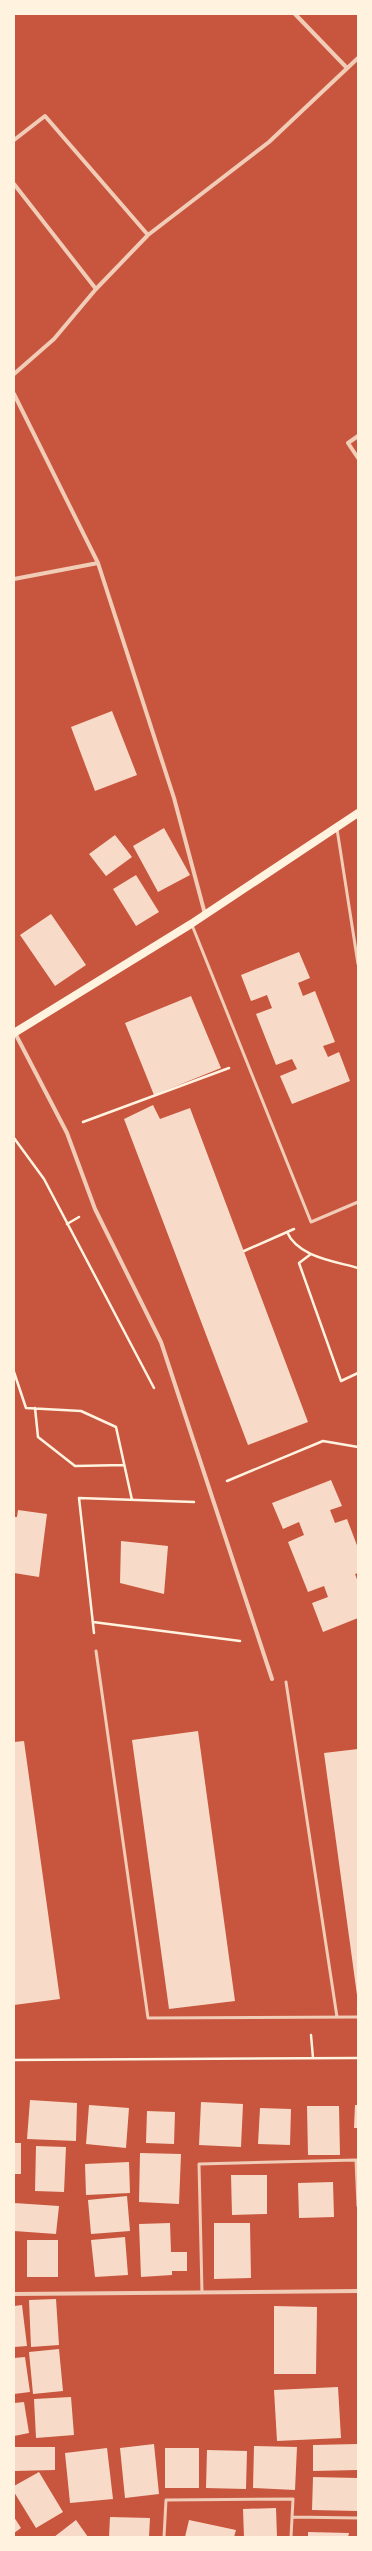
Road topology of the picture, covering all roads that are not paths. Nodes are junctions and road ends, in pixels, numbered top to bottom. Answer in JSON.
{"nodes":[{"id":1,"x":295,"y":14,"type":"edge"},
{"id":2,"x":358,"y":58,"type":"edge"},
{"id":3,"x":354,"y":62,"type":"junction"},
{"id":4,"x":358,"y":66,"type":"edge"},
{"id":5,"x":347,"y":68,"type":"junction"},
{"id":6,"x":14,"y":140,"type":"edge"},
{"id":7,"x":14,"y":184,"type":"edge"},
{"id":8,"x":148,"y":235,"type":"junction"},
{"id":9,"x":96,"y":289,"type":"junction"},
{"id":10,"x":14,"y":374,"type":"edge"},
{"id":11,"x":14,"y":394,"type":"edge"},
{"id":12,"x":358,"y":436,"type":"edge"},
{"id":13,"x":358,"y":458,"type":"edge"},
{"id":14,"x":98,"y":563,"type":"junction"},
{"id":15,"x":14,"y":579,"type":"edge"},
{"id":16,"x":358,"y":813,"type":"edge"},
{"id":17,"x":337,"y":828,"type":"junction"},
{"id":18,"x":205,"y":915,"type":"junction"},
{"id":19,"x":191,"y":924,"type":"junction"},
{"id":20,"x":358,"y":964,"type":"edge"},
{"id":21,"x":14,"y":1033,"type":"edge"},
{"id":22,"x":358,"y":1202,"type":"edge"},
{"id":23,"x":96,"y":1651,"type":"dead end"},
{"id":24,"x":272,"y":1679,"type":"dead end"},
{"id":25,"x":286,"y":1682,"type":"dead end"},
{"id":26,"x":337,"y":2017,"type":"junction"},
{"id":27,"x":358,"y":2017,"type":"edge"},
{"id":28,"x":358,"y":2206,"type":"edge"},
{"id":29,"x":358,"y":2291,"type":"edge"},
{"id":30,"x":202,"y":2292,"type":"junction"},
{"id":31,"x":14,"y":2294,"type":"edge"},
{"id":32,"x":292,"y":2517,"type":"junction"},
{"id":33,"x":358,"y":2518,"type":"edge"},
{"id":34,"x":164,"y":2537,"type":"edge"},
{"id":35,"x":291,"y":2537,"type":"edge"}],
"edges":[{"from":1,"to":5,"type":"street"},
{"from":2,"to":3,"type":"street"},
{"from":3,"to":4,"type":"street"},
{"from":3,"to":5,"type":"street"},
{"from":5,"to":8,"type":"street"},
{"from":6,"to":8,"type":"street"},
{"from":7,"to":9,"type":"street"},
{"from":8,"to":9,"type":"street"},
{"from":9,"to":10,"type":"street"},
{"from":11,"to":14,"type":"street"},
{"from":12,"to":13,"type":"street"},
{"from":14,"to":15,"type":"street"},
{"from":14,"to":18,"type":"street"},
{"from":16,"to":17,"type":"main road"},
{"from":17,"to":18,"type":"main road"},
{"from":17,"to":20,"type":"lane"},
{"from":18,"to":19,"type":"main road"},
{"from":19,"to":21,"type":"main road"},
{"from":19,"to":22,"type":"lane"},
{"from":21,"to":24,"type":"street"},
{"from":23,"to":26,"type":"lane"},
{"from":25,"to":26,"type":"lane"},
{"from":26,"to":27,"type":"lane"},
{"from":28,"to":30,"type":"lane"},
{"from":29,"to":30,"type":"street"},
{"from":30,"to":31,"type":"street"},
{"from":32,"to":33,"type":"lane"},
{"from":32,"to":34,"type":"lane"},
{"from":32,"to":35,"type":"lane"}]}
